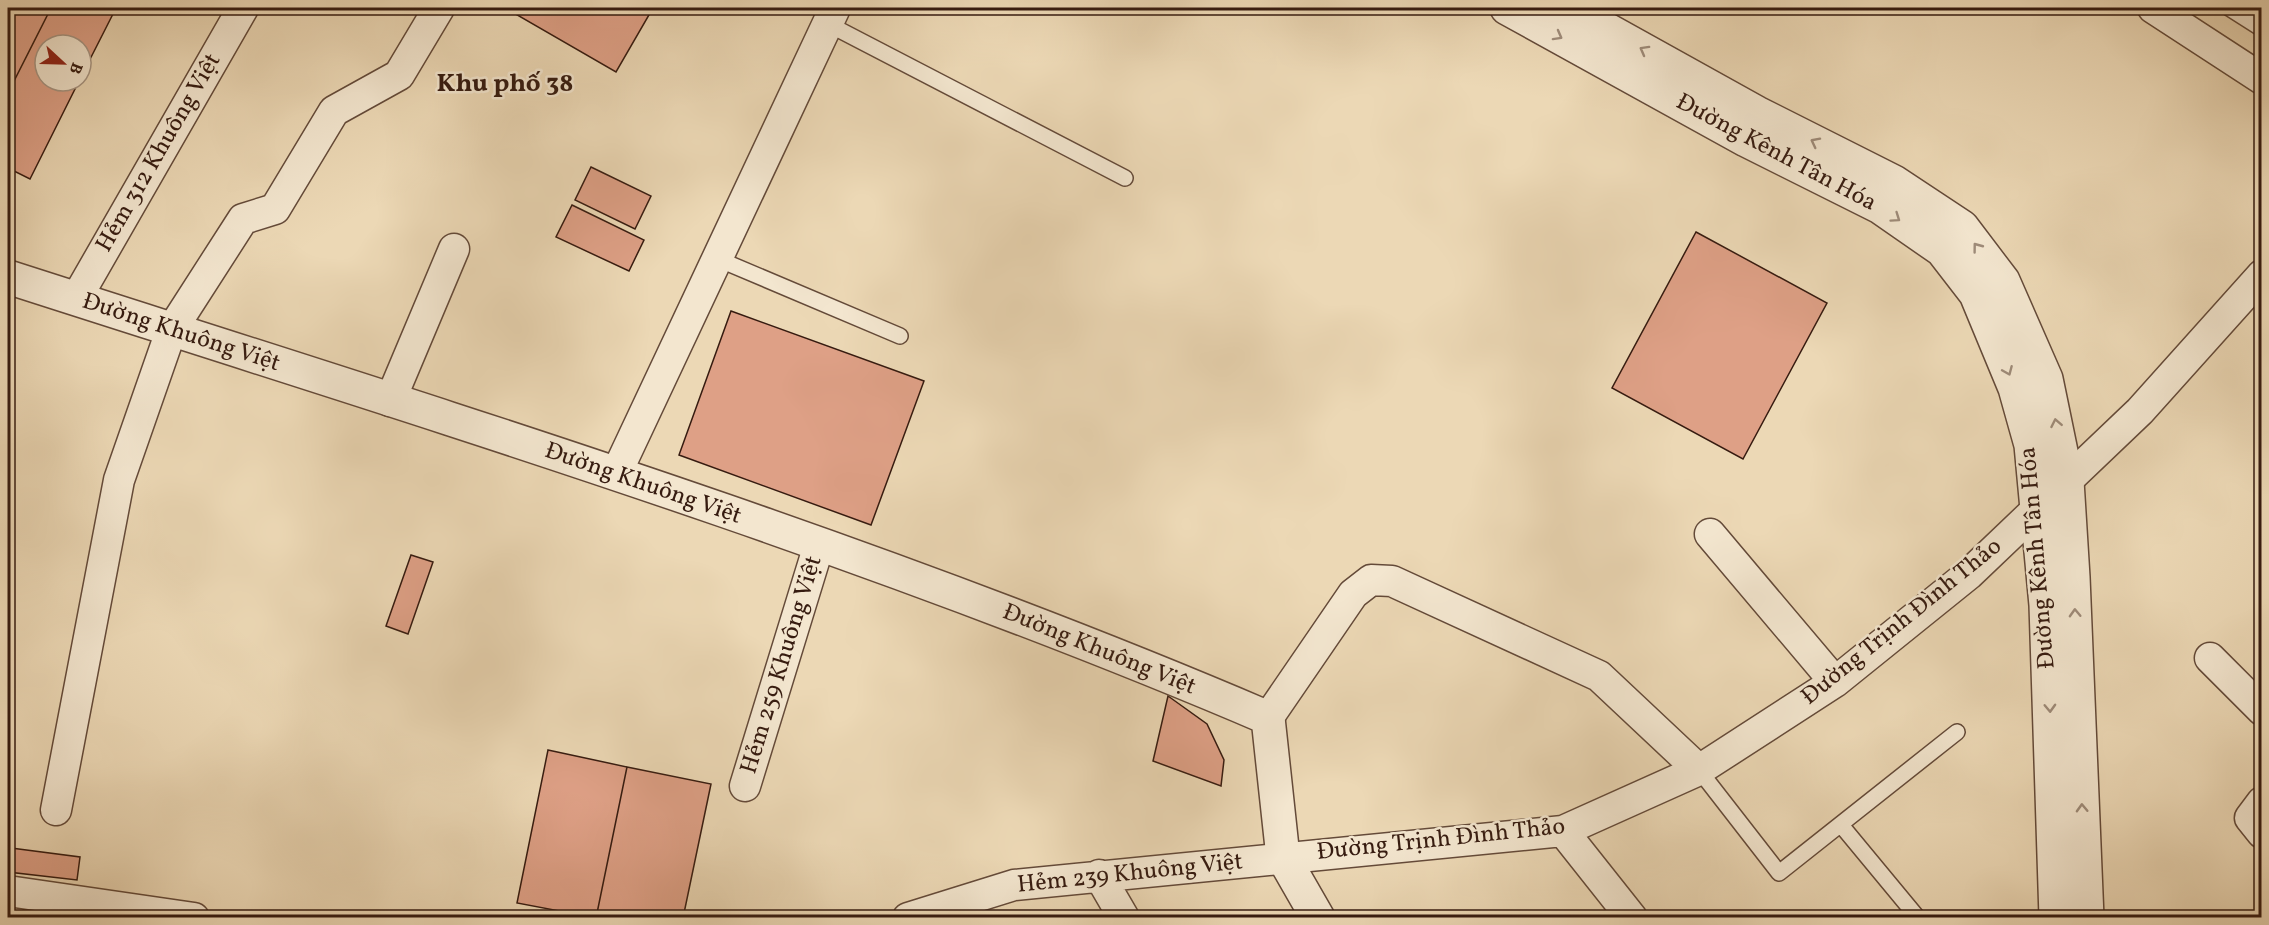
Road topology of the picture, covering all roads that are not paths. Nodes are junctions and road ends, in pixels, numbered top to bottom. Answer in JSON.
{"nodes":[{"id":1,"x":243,"y":8,"type":"edge"},
{"id":2,"x":439,"y":8,"type":"edge"},
{"id":3,"x":1507,"y":8,"type":"edge"},
{"id":4,"x":1568,"y":8,"type":"edge"},
{"id":5,"x":2153,"y":8,"type":"edge"},
{"id":6,"x":2229,"y":8,"type":"edge"},
{"id":7,"x":832,"y":16,"type":"edge"},
{"id":8,"x":2262,"y":29,"type":"edge"},
{"id":9,"x":2262,"y":79,"type":"edge"},
{"id":10,"x":1125,"y":178,"type":"dead end"},
{"id":11,"x":454,"y":249,"type":"dead end"},
{"id":12,"x":718,"y":259,"type":"junction"},
{"id":13,"x":2262,"y":275,"type":"edge"},
{"id":14,"x":8,"y":278,"type":"edge"},
{"id":15,"x":75,"y":299,"type":"junction"},
{"id":16,"x":171,"y":331,"type":"junction"},
{"id":17,"x":900,"y":336,"type":"dead end"},
{"id":18,"x":390,"y":401,"type":"junction"},
{"id":19,"x":616,"y":474,"type":"junction"},
{"id":20,"x":2067,"y":481,"type":"junction"},
{"id":21,"x":2038,"y":508,"type":"junction"},
{"id":22,"x":1710,"y":534,"type":"dead end"},
{"id":23,"x":819,"y":545,"type":"junction"},
{"id":24,"x":2210,"y":657,"type":"dead end"},
{"id":25,"x":1835,"y":682,"type":"junction"},
{"id":26,"x":2262,"y":710,"type":"edge"},
{"id":27,"x":1268,"y":717,"type":"junction"},
{"id":28,"x":1957,"y":732,"type":"dead end"},
{"id":29,"x":1699,"y":770,"type":"junction"},
{"id":30,"x":746,"y":786,"type":"dead end"},
{"id":31,"x":2262,"y":802,"type":"edge"},
{"id":32,"x":56,"y":810,"type":"dead end"},
{"id":33,"x":1841,"y":825,"type":"junction"},
{"id":34,"x":1563,"y":831,"type":"junction"},
{"id":35,"x":2262,"y":833,"type":"edge"},
{"id":36,"x":1283,"y":857,"type":"junction"},
{"id":37,"x":1099,"y":875,"type":"junction"},
{"id":38,"x":8,"y":891,"type":"edge"},
{"id":39,"x":195,"y":918,"type":"edge"},
{"id":40,"x":908,"y":918,"type":"edge"},
{"id":41,"x":1124,"y":918,"type":"edge"},
{"id":42,"x":1318,"y":918,"type":"edge"},
{"id":43,"x":1632,"y":918,"type":"edge"},
{"id":44,"x":1918,"y":918,"type":"edge"},
{"id":45,"x":2056,"y":918,"type":"edge"},
{"id":46,"x":2087,"y":918,"type":"edge"}],
"edges":[{"from":1,"to":15,"type":"street","name":"Hẻm 312 Khuông Việt"},
{"from":2,"to":16,"type":"street"},
{"from":3,"to":21,"type":"street","name":"Đường Kênh Tân Hóa","one_way":true},
{"from":20,"to":4,"type":"street","name":"Đường Kênh Tân Hóa","one_way":true},
{"from":5,"to":9,"type":"street"},
{"from":6,"to":8,"type":"lane"},
{"from":7,"to":10,"type":"lane"},
{"from":7,"to":12,"type":"street"},
{"from":11,"to":18,"type":"street"},
{"from":12,"to":17,"type":"lane"},
{"from":12,"to":19,"type":"street"},
{"from":13,"to":20,"type":"street","name":"Đường Trịnh Đình Thảo"},
{"from":14,"to":15,"type":"street","name":"Đường Khuông Việt"},
{"from":15,"to":16,"type":"street","name":"Đường Khuông Việt"},
{"from":16,"to":18,"type":"street","name":"Đường Khuông Việt"},
{"from":16,"to":32,"type":"street"},
{"from":18,"to":19,"type":"street","name":"Đường Khuông Việt"},
{"from":19,"to":23,"type":"street","name":"Đường Khuông Việt"},
{"from":20,"to":21,"type":"street","name":"Đường Trịnh Đình Thảo"},
{"from":46,"to":20,"type":"street","name":"Đường Kênh Tân Hóa","one_way":true},
{"from":21,"to":25,"type":"street","name":"Đường Trịnh Đình Thảo"},
{"from":21,"to":45,"type":"street","name":"Đường Kênh Tân Hóa","one_way":true},
{"from":22,"to":25,"type":"street"},
{"from":23,"to":27,"type":"street","name":"Đường Khuông Việt"},
{"from":23,"to":30,"type":"street","name":"Hẻm 259 Khuông Việt"},
{"from":24,"to":26,"type":"street"},
{"from":25,"to":29,"type":"street","name":"Đường Trịnh Đình Thảo"},
{"from":27,"to":29,"type":"street"},
{"from":27,"to":36,"type":"street"},
{"from":28,"to":33,"type":"lane"},
{"from":29,"to":33,"type":"lane"},
{"from":29,"to":34,"type":"street","name":"Đường Trịnh Đình Thảo"},
{"from":31,"to":35,"type":"street"},
{"from":33,"to":44,"type":"lane"},
{"from":34,"to":36,"type":"street","name":"Đường Trịnh Đình Thảo"},
{"from":34,"to":43,"type":"street"},
{"from":36,"to":37,"type":"street","name":"Hẻm 239 Khuông Việt"},
{"from":36,"to":42,"type":"street"},
{"from":37,"to":40,"type":"street","name":"Hẻm 239 Khuông Việt"},
{"from":37,"to":41,"type":"street"},
{"from":38,"to":39,"type":"street"}]}
